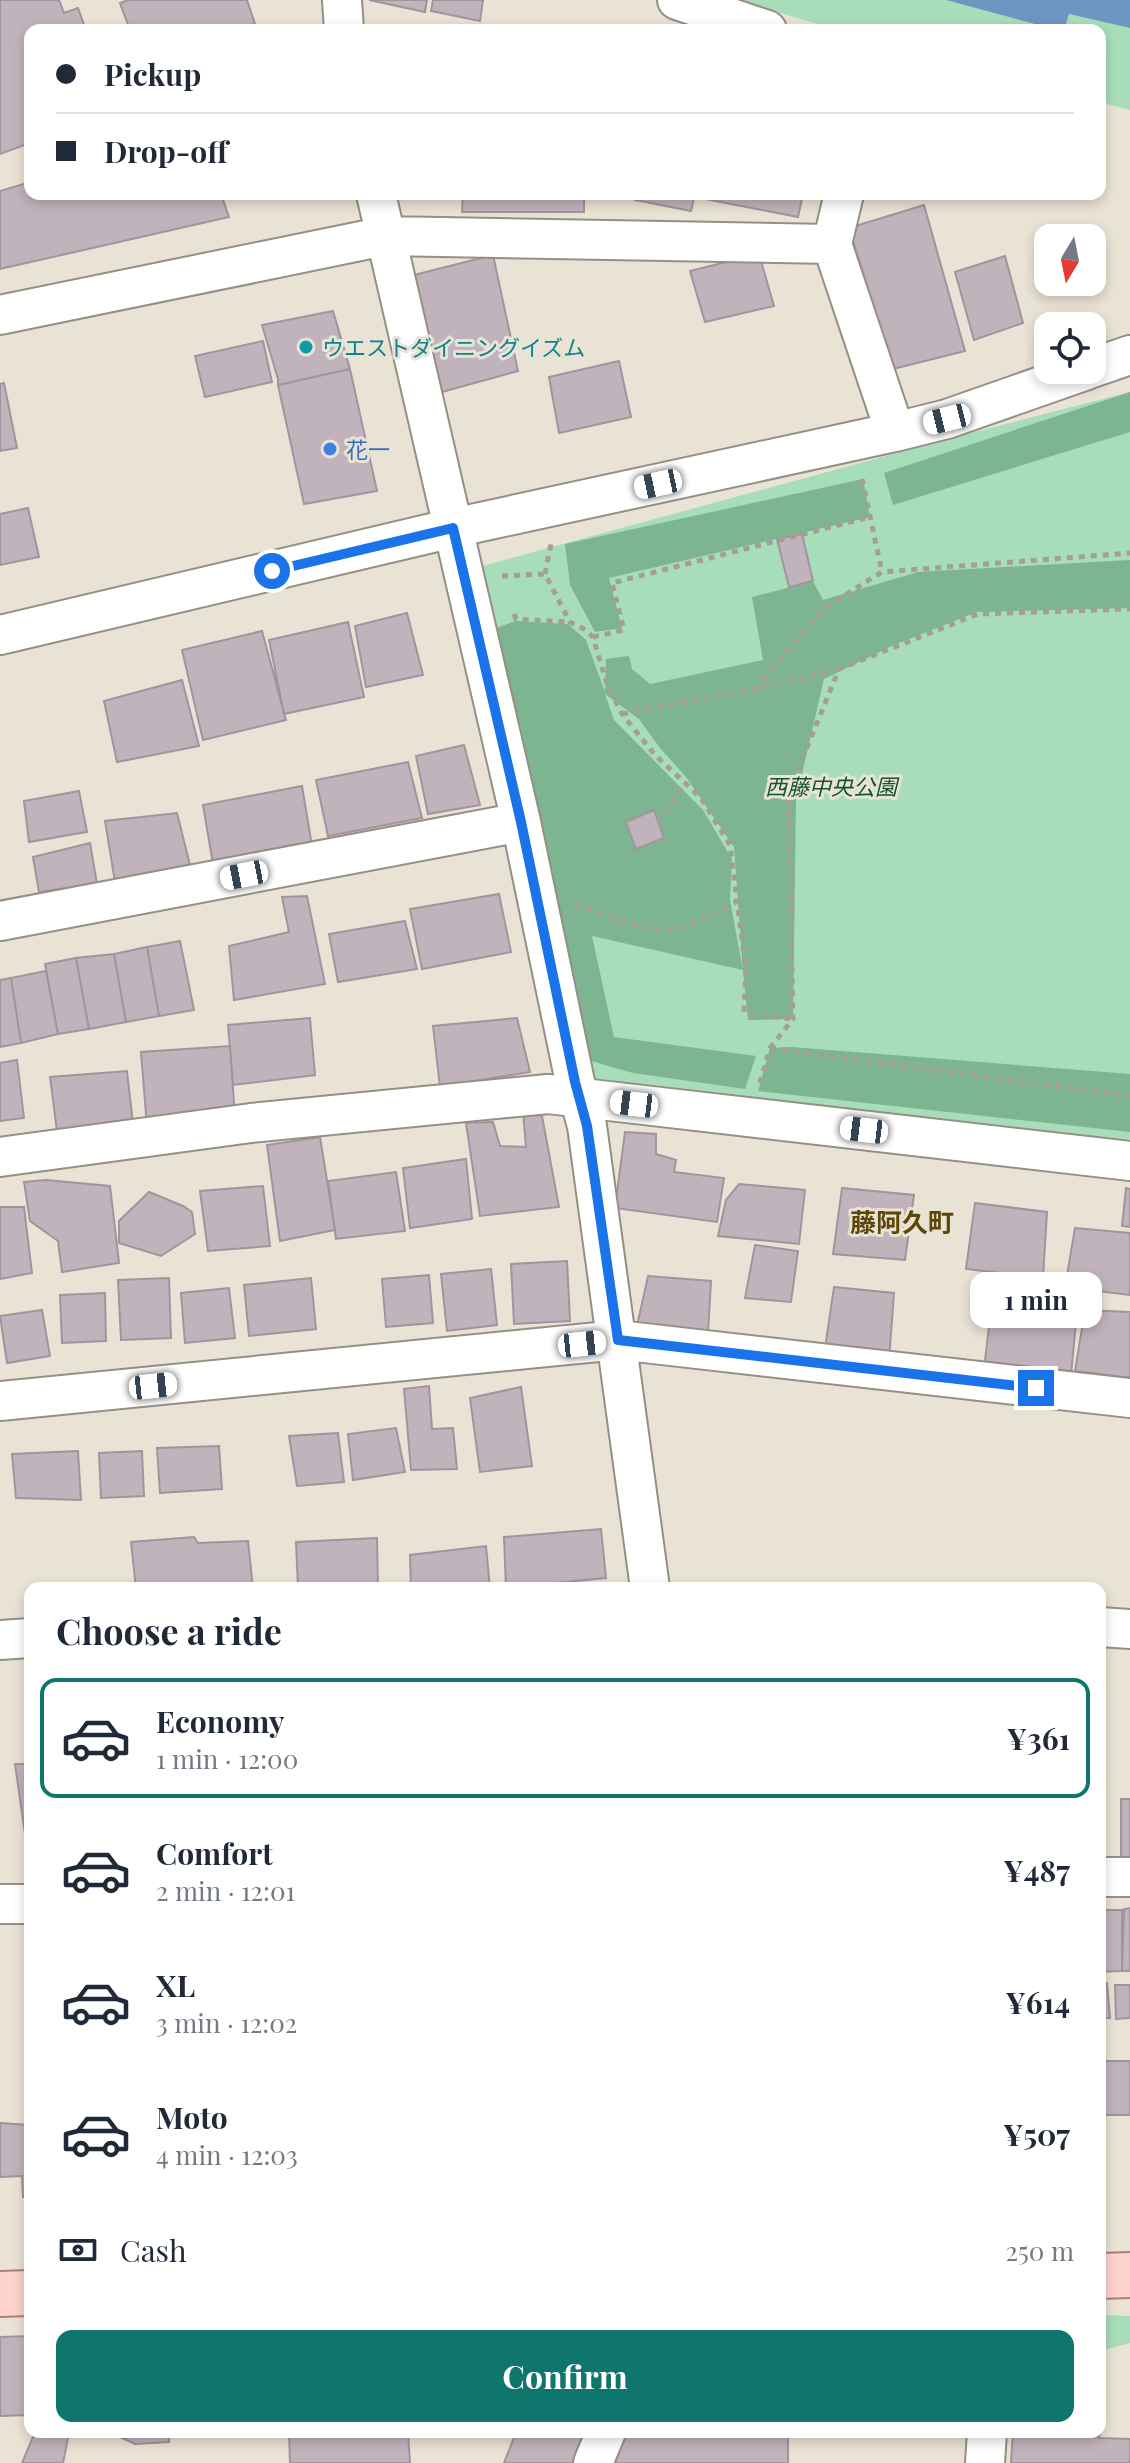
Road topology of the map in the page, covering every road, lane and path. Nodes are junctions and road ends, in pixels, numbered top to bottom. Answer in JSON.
{"nodes":[{"id":1,"x":342,"y":0,"type":"edge"},
{"id":2,"x":677,"y":0,"type":"edge"},
{"id":3,"x":344,"y":24,"type":"edge"},
{"id":4,"x":749,"y":24,"type":"edge"},
{"id":5,"x":377,"y":200,"type":"edge"},
{"id":6,"x":843,"y":200,"type":"edge"},
{"id":7,"x":385,"y":236,"type":"junction"},
{"id":8,"x":832,"y":244,"type":"junction"},
{"id":9,"x":0,"y":315,"type":"edge"},
{"id":10,"x":1130,"y":355,"type":"edge"},
{"id":11,"x":1106,"y":363,"type":"edge"},
{"id":12,"x":1047,"y":384,"type":"edge"},
{"id":13,"x":895,"y":432,"type":"junction"},
{"id":14,"x":861,"y":471,"type":"dead end"},
{"id":15,"x":870,"y":517,"type":"junction"},
{"id":16,"x":467,"y":525,"type":"junction"},
{"id":17,"x":552,"y":540,"type":"dead end"},
{"id":18,"x":1130,"y":553,"type":"edge"},
{"id":19,"x":882,"y":572,"type":"junction"},
{"id":20,"x":545,"y":574,"type":"junction"},
{"id":21,"x":497,"y":577,"type":"junction"},
{"id":22,"x":503,"y":591,"type":"dead end"},
{"id":23,"x":510,"y":605,"type":"dead end"},
{"id":24,"x":1130,"y":609,"type":"edge"},
{"id":25,"x":570,"y":622,"type":"junction"},
{"id":26,"x":0,"y":635,"type":"edge"},
{"id":27,"x":593,"y":637,"type":"junction"},
{"id":28,"x":839,"y":669,"type":"junction"},
{"id":29,"x":755,"y":689,"type":"junction"},
{"id":30,"x":622,"y":714,"type":"junction"},
{"id":31,"x":685,"y":783,"type":"junction"},
{"id":32,"x":521,"y":822,"type":"junction"},
{"id":33,"x":658,"y":823,"type":"dead end"},
{"id":34,"x":736,"y":902,"type":"junction"},
{"id":35,"x":585,"y":907,"type":"dead end"},
{"id":36,"x":0,"y":921,"type":"edge"},
{"id":37,"x":793,"y":1019,"type":"junction"},
{"id":38,"x":770,"y":1048,"type":"junction"},
{"id":39,"x":758,"y":1091,"type":"dead end"},
{"id":40,"x":1130,"y":1096,"type":"edge"},
{"id":41,"x":578,"y":1098,"type":"junction"},
{"id":42,"x":0,"y":1157,"type":"edge"},
{"id":43,"x":1130,"y":1161,"type":"edge"},
{"id":44,"x":618,"y":1340,"type":"junction"},
{"id":45,"x":1130,"y":1398,"type":"edge"},
{"id":46,"x":0,"y":1401,"type":"edge"},
{"id":47,"x":649,"y":1582,"type":"edge"},
{"id":48,"x":1106,"y":1627,"type":"edge"},
{"id":49,"x":1130,"y":1629,"type":"edge"},
{"id":50,"x":24,"y":1638,"type":"edge"},
{"id":51,"x":0,"y":1640,"type":"edge"},
{"id":52,"x":1106,"y":1877,"type":"edge"},
{"id":53,"x":1130,"y":1877,"type":"edge"},
{"id":54,"x":0,"y":1904,"type":"edge"},
{"id":55,"x":24,"y":1904,"type":"edge"},
{"id":56,"x":1130,"y":2275,"type":"edge"},
{"id":57,"x":1106,"y":2276,"type":"edge"},
{"id":58,"x":24,"y":2293,"type":"edge"},
{"id":59,"x":0,"y":2294,"type":"edge"},
{"id":60,"x":603,"y":2438,"type":"edge"},
{"id":61,"x":987,"y":2438,"type":"edge"},
{"id":62,"x":593,"y":2463,"type":"edge"},
{"id":63,"x":985,"y":2463,"type":"edge"}],
"edges":[{"from":1,"to":3,"type":"street"},
{"from":2,"to":4,"type":"street"},
{"from":5,"to":7,"type":"street"},
{"from":6,"to":8,"type":"street"},
{"from":7,"to":8,"type":"street"},
{"from":7,"to":9,"type":"street"},
{"from":7,"to":16,"type":"street"},
{"from":8,"to":13,"type":"street"},
{"from":10,"to":11,"type":"street"},
{"from":12,"to":13,"type":"street"},
{"from":13,"to":16,"type":"street"},
{"from":14,"to":15,"type":"path"},
{"from":15,"to":19,"type":"path"},
{"from":15,"to":27,"type":"path"},
{"from":16,"to":21,"type":"path"},
{"from":16,"to":26,"type":"street"},
{"from":16,"to":32,"type":"street"},
{"from":17,"to":20,"type":"path"},
{"from":18,"to":19,"type":"path"},
{"from":19,"to":29,"type":"path"},
{"from":20,"to":21,"type":"path"},
{"from":20,"to":25,"type":"path"},
{"from":21,"to":22,"type":"path"},
{"from":23,"to":25,"type":"path"},
{"from":24,"to":28,"type":"path"},
{"from":25,"to":27,"type":"path"},
{"from":27,"to":30,"type":"path"},
{"from":28,"to":29,"type":"path"},
{"from":28,"to":37,"type":"path"},
{"from":29,"to":30,"type":"path"},
{"from":30,"to":31,"type":"path"},
{"from":31,"to":33,"type":"path"},
{"from":31,"to":34,"type":"path"},
{"from":32,"to":36,"type":"street"},
{"from":32,"to":41,"type":"street"},
{"from":34,"to":35,"type":"path"},
{"from":34,"to":37,"type":"path"},
{"from":37,"to":38,"type":"path"},
{"from":38,"to":39,"type":"path"},
{"from":38,"to":40,"type":"path"},
{"from":41,"to":42,"type":"street"},
{"from":41,"to":43,"type":"street"},
{"from":41,"to":44,"type":"street"},
{"from":44,"to":45,"type":"street"},
{"from":44,"to":46,"type":"street"},
{"from":44,"to":47,"type":"street"},
{"from":48,"to":49,"type":"street"},
{"from":50,"to":51,"type":"street"},
{"from":52,"to":53,"type":"street"},
{"from":54,"to":55,"type":"street"},
{"from":56,"to":57,"type":"main road"},
{"from":58,"to":59,"type":"main road"},
{"from":60,"to":62,"type":"street"},
{"from":61,"to":63,"type":"street"}]}
